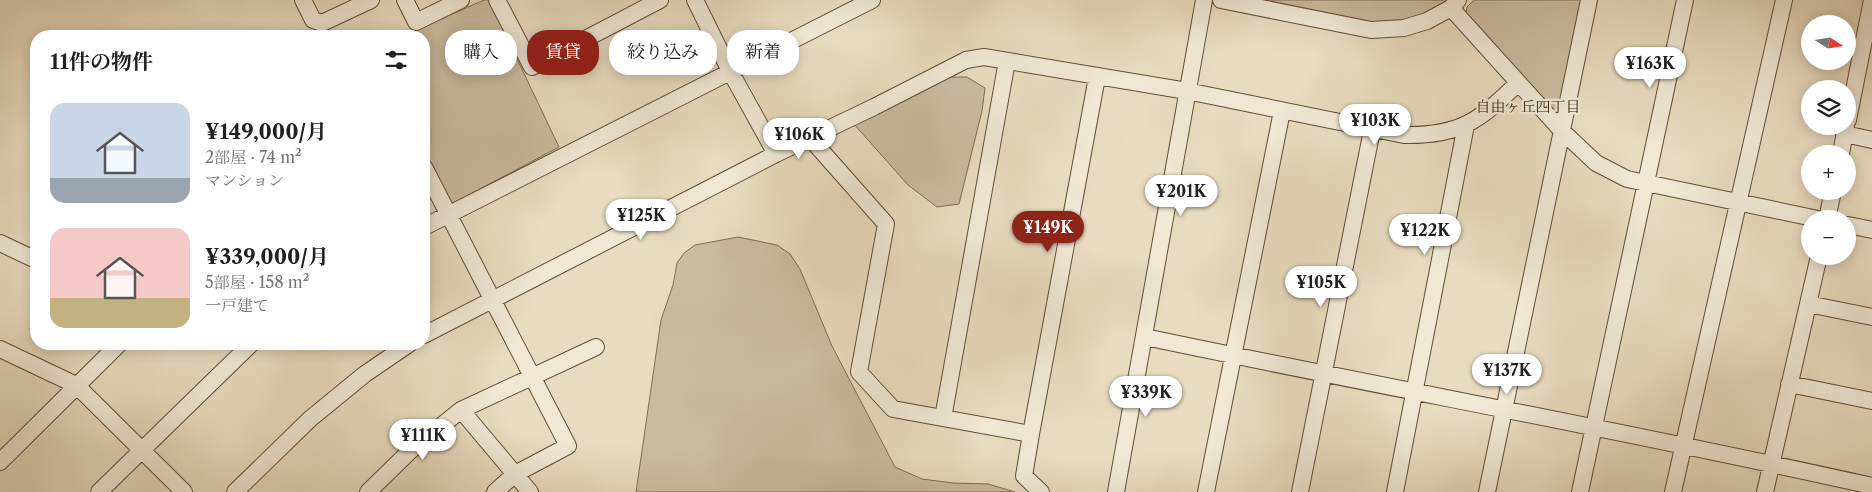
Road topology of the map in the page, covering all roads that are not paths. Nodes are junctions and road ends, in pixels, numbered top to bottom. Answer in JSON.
{"nodes":[{"id":1,"x":303,"y":0,"type":"edge"},
{"id":2,"x":372,"y":0,"type":"edge"},
{"id":3,"x":405,"y":0,"type":"edge"},
{"id":4,"x":461,"y":0,"type":"edge"},
{"id":5,"x":497,"y":0,"type":"edge"},
{"id":6,"x":660,"y":0,"type":"edge"},
{"id":7,"x":695,"y":0,"type":"edge"},
{"id":8,"x":872,"y":0,"type":"edge"},
{"id":9,"x":1204,"y":0,"type":"edge"},
{"id":10,"x":1222,"y":0,"type":"edge"},
{"id":11,"x":1589,"y":0,"type":"edge"},
{"id":12,"x":1685,"y":0,"type":"edge"},
{"id":13,"x":1784,"y":0,"type":"edge"},
{"id":14,"x":1872,"y":0,"type":"edge"},
{"id":15,"x":1454,"y":4,"type":"edge"},
{"id":16,"x":799,"y":37,"type":"edge"},
{"id":17,"x":1867,"y":51,"type":"edge"},
{"id":18,"x":1007,"y":61,"type":"junction"},
{"id":19,"x":727,"y":66,"type":"edge"},
{"id":20,"x":727,"y":74,"type":"edge"},
{"id":21,"x":732,"y":75,"type":"edge"},
{"id":22,"x":1097,"y":77,"type":"junction"},
{"id":23,"x":1518,"y":82,"type":"junction"},
{"id":24,"x":1187,"y":91,"type":"junction"},
{"id":25,"x":1856,"y":91,"type":"edge"},
{"id":26,"x":1282,"y":111,"type":"junction"},
{"id":27,"x":1466,"y":125,"type":"junction"},
{"id":28,"x":1372,"y":130,"type":"junction"},
{"id":29,"x":1562,"y":132,"type":"junction"},
{"id":30,"x":1856,"y":132,"type":"edge"},
{"id":31,"x":810,"y":138,"type":"junction"},
{"id":32,"x":1872,"y":140,"type":"edge"},
{"id":33,"x":776,"y":154,"type":"junction"},
{"id":34,"x":430,"y":179,"type":"edge"},
{"id":35,"x":1646,"y":184,"type":"junction"},
{"id":36,"x":1738,"y":204,"type":"junction"},
{"id":37,"x":447,"y":214,"type":"junction"},
{"id":38,"x":1801,"y":216,"type":"edge"},
{"id":39,"x":430,"y":224,"type":"edge"},
{"id":40,"x":1856,"y":227,"type":"edge"},
{"id":41,"x":1872,"y":230,"type":"edge"},
{"id":42,"x":0,"y":243,"type":"edge"},
{"id":43,"x":30,"y":257,"type":"edge"},
{"id":44,"x":1817,"y":265,"type":"edge"},
{"id":45,"x":492,"y":300,"type":"junction"},
{"id":46,"x":1808,"y":304,"type":"junction"},
{"id":47,"x":1872,"y":317,"type":"edge"},
{"id":48,"x":430,"y":332,"type":"edge"},
{"id":49,"x":1145,"y":337,"type":"junction"},
{"id":50,"x":596,"y":347,"type":"dead end"},
{"id":51,"x":0,"y":349,"type":"edge"},
{"id":52,"x":113,"y":350,"type":"edge"},
{"id":53,"x":245,"y":350,"type":"edge"},
{"id":54,"x":400,"y":350,"type":"edge"},
{"id":55,"x":1233,"y":356,"type":"junction"},
{"id":56,"x":1324,"y":375,"type":"junction"},
{"id":57,"x":531,"y":377,"type":"junction"},
{"id":58,"x":1789,"y":384,"type":"junction"},
{"id":59,"x":76,"y":385,"type":"junction"},
{"id":60,"x":1415,"y":393,"type":"junction"},
{"id":61,"x":1872,"y":401,"type":"edge"},
{"id":62,"x":461,"y":410,"type":"junction"},
{"id":63,"x":1503,"y":411,"type":"junction"},
{"id":64,"x":943,"y":418,"type":"junction"},
{"id":65,"x":1594,"y":429,"type":"junction"},
{"id":66,"x":1030,"y":434,"type":"junction"},
{"id":67,"x":1682,"y":447,"type":"junction"},
{"id":68,"x":142,"y":450,"type":"junction"},
{"id":69,"x":1,"y":460,"type":"edge"},
{"id":70,"x":1771,"y":464,"type":"junction"},
{"id":71,"x":514,"y":474,"type":"junction"},
{"id":72,"x":1872,"y":486,"type":"edge"},
{"id":73,"x":99,"y":492,"type":"edge"},
{"id":74,"x":184,"y":492,"type":"edge"},
{"id":75,"x":235,"y":492,"type":"edge"},
{"id":76,"x":368,"y":492,"type":"edge"},
{"id":77,"x":495,"y":492,"type":"edge"},
{"id":78,"x":530,"y":492,"type":"edge"},
{"id":79,"x":1041,"y":492,"type":"edge"},
{"id":80,"x":1116,"y":492,"type":"edge"},
{"id":81,"x":1206,"y":492,"type":"edge"},
{"id":82,"x":1300,"y":492,"type":"edge"},
{"id":83,"x":1395,"y":492,"type":"edge"},
{"id":84,"x":1487,"y":492,"type":"edge"},
{"id":85,"x":1580,"y":492,"type":"edge"},
{"id":86,"x":1673,"y":492,"type":"edge"},
{"id":87,"x":1765,"y":492,"type":"edge"}],
"edges":[{"from":1,"to":2,"type":"street"},
{"from":3,"to":4,"type":"street"},
{"from":5,"to":6,"type":"street"},
{"from":7,"to":19,"type":"street"},
{"from":8,"to":16,"type":"street"},
{"from":9,"to":24,"type":"street"},
{"from":10,"to":15,"type":"street"},
{"from":11,"to":29,"type":"street"},
{"from":12,"to":35,"type":"street"},
{"from":13,"to":36,"type":"street"},
{"from":14,"to":17,"type":"street"},
{"from":15,"to":23,"type":"street"},
{"from":17,"to":25,"type":"street"},
{"from":18,"to":22,"type":"street"},
{"from":18,"to":31,"type":"street"},
{"from":18,"to":64,"type":"street"},
{"from":20,"to":37,"type":"street"},
{"from":21,"to":33,"type":"street"},
{"from":22,"to":24,"type":"street"},
{"from":22,"to":66,"type":"street"},
{"from":23,"to":27,"type":"street"},
{"from":23,"to":29,"type":"street"},
{"from":24,"to":26,"type":"street"},
{"from":24,"to":49,"type":"street"},
{"from":26,"to":28,"type":"street"},
{"from":26,"to":55,"type":"street"},
{"from":27,"to":28,"type":"street"},
{"from":27,"to":60,"type":"street"},
{"from":28,"to":56,"type":"street"},
{"from":29,"to":35,"type":"street"},
{"from":29,"to":63,"type":"street"},
{"from":30,"to":32,"type":"street"},
{"from":31,"to":33,"type":"street"},
{"from":31,"to":64,"type":"street"},
{"from":33,"to":45,"type":"street"},
{"from":34,"to":37,"type":"street"},
{"from":35,"to":36,"type":"street"},
{"from":35,"to":65,"type":"street"},
{"from":36,"to":38,"type":"street"},
{"from":36,"to":67,"type":"street"},
{"from":37,"to":39,"type":"street"},
{"from":37,"to":45,"type":"street"},
{"from":40,"to":41,"type":"street"},
{"from":42,"to":43,"type":"street"},
{"from":44,"to":46,"type":"street"},
{"from":45,"to":48,"type":"street"},
{"from":45,"to":57,"type":"street"},
{"from":46,"to":47,"type":"street"},
{"from":46,"to":58,"type":"street"},
{"from":49,"to":55,"type":"street"},
{"from":49,"to":80,"type":"street"},
{"from":50,"to":57,"type":"street"},
{"from":51,"to":59,"type":"street"},
{"from":52,"to":59,"type":"street"},
{"from":53,"to":68,"type":"street"},
{"from":54,"to":75,"type":"street"},
{"from":55,"to":56,"type":"street"},
{"from":55,"to":81,"type":"street"},
{"from":56,"to":60,"type":"street"},
{"from":56,"to":82,"type":"street"},
{"from":57,"to":62,"type":"street"},
{"from":57,"to":71,"type":"street"},
{"from":58,"to":61,"type":"street"},
{"from":58,"to":70,"type":"street"},
{"from":59,"to":68,"type":"street"},
{"from":59,"to":69,"type":"street"},
{"from":60,"to":63,"type":"street"},
{"from":60,"to":83,"type":"street"},
{"from":62,"to":71,"type":"street"},
{"from":62,"to":76,"type":"street"},
{"from":63,"to":65,"type":"street"},
{"from":63,"to":84,"type":"street"},
{"from":64,"to":66,"type":"street"},
{"from":65,"to":67,"type":"street"},
{"from":65,"to":85,"type":"street"},
{"from":66,"to":79,"type":"street"},
{"from":67,"to":70,"type":"street"},
{"from":67,"to":86,"type":"street"},
{"from":68,"to":73,"type":"street"},
{"from":68,"to":74,"type":"street"},
{"from":70,"to":72,"type":"street"},
{"from":70,"to":87,"type":"street"},
{"from":71,"to":77,"type":"street"},
{"from":71,"to":78,"type":"street"}]}
